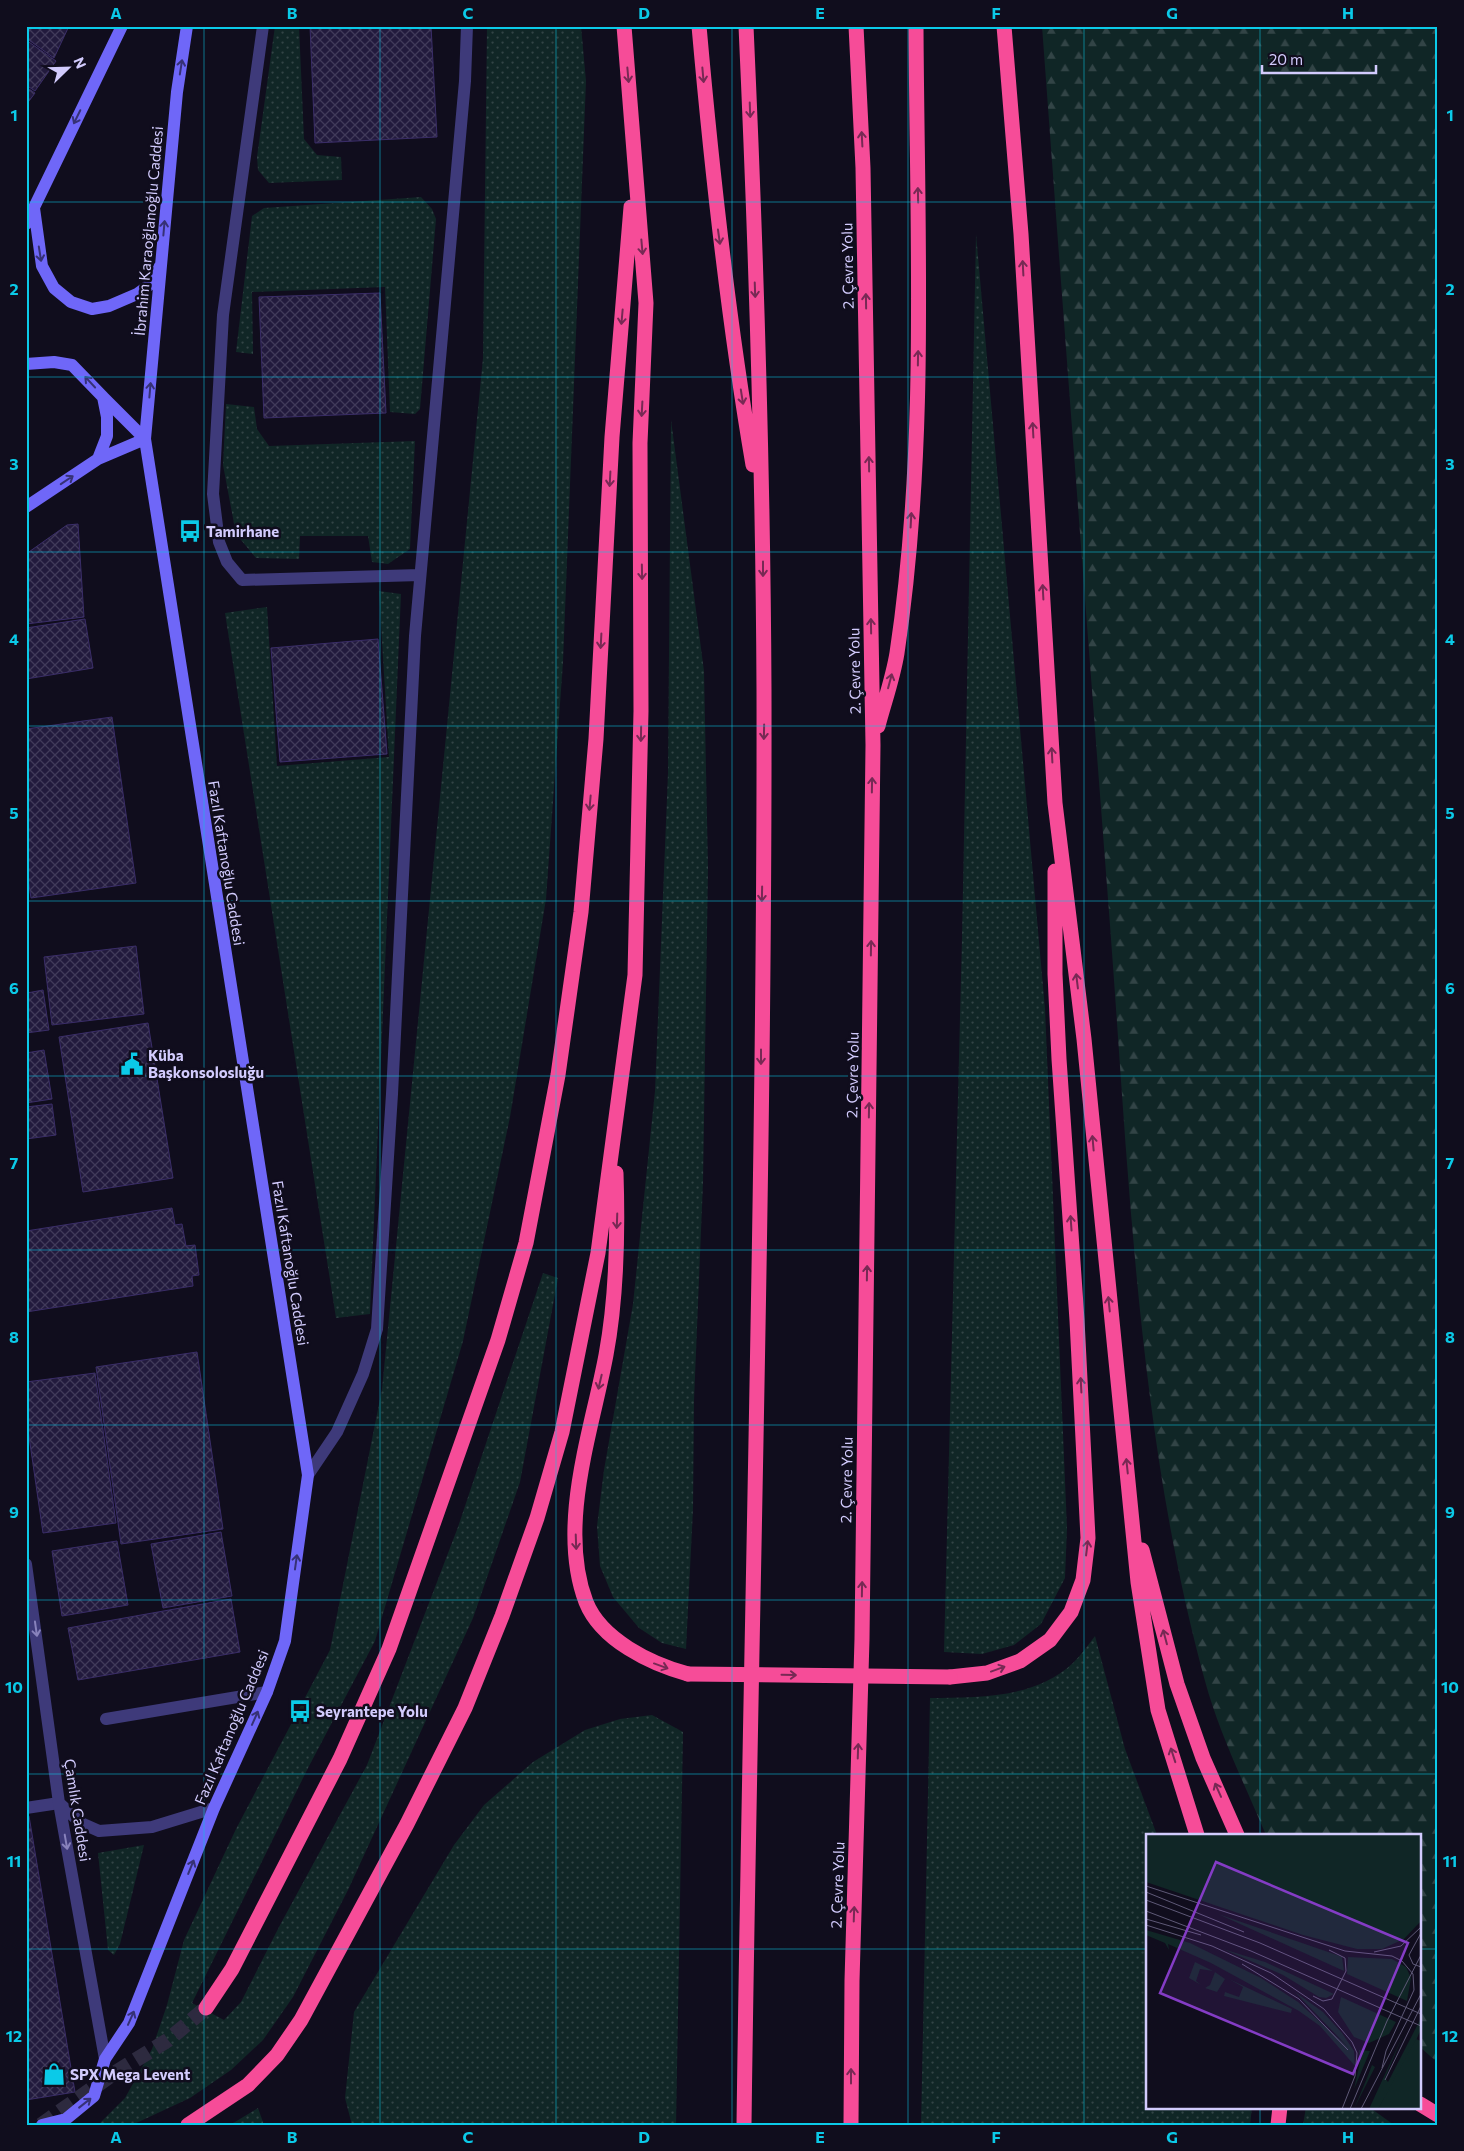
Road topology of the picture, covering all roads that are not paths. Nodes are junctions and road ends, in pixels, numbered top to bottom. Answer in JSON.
{"nodes":[{"id":1,"x":122,"y":26,"type":"edge"},
{"id":2,"x":188,"y":26,"type":"edge"},
{"id":3,"x":263,"y":26,"type":"edge"},
{"id":4,"x":467,"y":26,"type":"edge"},
{"id":5,"x":624,"y":26,"type":"edge"},
{"id":6,"x":699,"y":26,"type":"edge"},
{"id":7,"x":746,"y":26,"type":"edge"},
{"id":8,"x":856,"y":26,"type":"edge"},
{"id":9,"x":916,"y":26,"type":"edge"},
{"id":10,"x":1004,"y":26,"type":"edge"},
{"id":11,"x":635,"y":163,"type":"junction"},
{"id":12,"x":34,"y":206,"type":"junction"},
{"id":13,"x":26,"y":224,"type":"edge"},
{"id":14,"x":161,"y":264,"type":"junction"},
{"id":15,"x":26,"y":364,"type":"edge"},
{"id":16,"x":103,"y":397,"type":"junction"},
{"id":17,"x":146,"y":439,"type":"junction"},
{"id":18,"x":98,"y":459,"type":"junction"},
{"id":19,"x":26,"y":507,"type":"edge"},
{"id":20,"x":763,"y":520,"type":"junction"},
{"id":21,"x":420,"y":575,"type":"junction"},
{"id":22,"x":873,"y":745,"type":"junction"},
{"id":23,"x":1055,"y":803,"type":"junction"},
{"id":24,"x":614,"y":1137,"type":"junction"},
{"id":25,"x":308,"y":1475,"type":"junction"},
{"id":26,"x":1133,"y":1514,"type":"junction"},
{"id":27,"x":26,"y":1564,"type":"edge"},
{"id":28,"x":28,"y":1588,"type":"edge"},
{"id":29,"x":267,"y":1692,"type":"junction"},
{"id":30,"x":106,"y":1719,"type":"dead end"},
{"id":31,"x":59,"y":1803,"type":"junction"},
{"id":32,"x":26,"y":1808,"type":"edge"},
{"id":33,"x":214,"y":1808,"type":"junction"},
{"id":34,"x":1197,"y":1834,"type":"edge"},
{"id":35,"x":1237,"y":1834,"type":"edge"},
{"id":36,"x":206,"y":2008,"type":"tunnel mouth"},
{"id":37,"x":105,"y":2059,"type":"junction"},
{"id":38,"x":1422,"y":2105,"type":"edge"},
{"id":39,"x":1280,"y":2108,"type":"edge"},
{"id":40,"x":1438,"y":2115,"type":"edge"},
{"id":41,"x":42,"y":2125,"type":"edge"},
{"id":42,"x":188,"y":2125,"type":"edge"},
{"id":43,"x":744,"y":2125,"type":"edge"},
{"id":44,"x":851,"y":2125,"type":"edge"},
{"id":45,"x":1278,"y":2125,"type":"edge"}],
"edges":[{"from":1,"to":12,"type":"street","one_way":true},
{"from":14,"to":2,"type":"street","name":"İbrahim Karaoğlanoğlu Caddesi","one_way":true},
{"from":3,"to":21,"type":"street"},
{"from":4,"to":21,"type":"street"},
{"from":5,"to":11,"type":"highway","one_way":true},
{"from":6,"to":20,"type":"highway","one_way":true},
{"from":7,"to":20,"type":"highway","one_way":true},
{"from":22,"to":8,"type":"highway","name":"2. Çevre Yolu","one_way":true},
{"from":22,"to":9,"type":"highway","one_way":true},
{"from":23,"to":10,"type":"highway","one_way":true},
{"from":11,"to":24,"type":"highway","one_way":true},
{"from":11,"to":36,"type":"highway","one_way":true},
{"from":12,"to":13,"type":"street"},
{"from":12,"to":14,"type":"street","one_way":true},
{"from":17,"to":14,"type":"street","name":"İbrahim Karaoğlanoğlu Caddesi","one_way":true},
{"from":16,"to":15,"type":"street","one_way":true},
{"from":16,"to":17,"type":"street"},
{"from":16,"to":18,"type":"street"},
{"from":17,"to":18,"type":"street"},
{"from":17,"to":25,"type":"street","name":"Fazıl Kaftanoğlu Caddesi"},
{"from":19,"to":18,"type":"street","one_way":true},
{"from":20,"to":43,"type":"highway","one_way":true},
{"from":21,"to":25,"type":"street"},
{"from":44,"to":22,"type":"highway","name":"2. Çevre Yolu","one_way":true},
{"from":24,"to":23,"type":"highway","one_way":true,"bridge":true},
{"from":26,"to":23,"type":"highway","one_way":true},
{"from":24,"to":42,"type":"highway"},
{"from":29,"to":25,"type":"street","name":"Fazıl Kaftanoğlu Caddesi","one_way":true},
{"from":34,"to":26,"type":"highway","one_way":true},
{"from":35,"to":26,"type":"highway","one_way":true},
{"from":27,"to":28,"type":"street","name":"Çamlık Caddesi"},
{"from":28,"to":31,"type":"street","name":"Çamlık Caddesi","one_way":true},
{"from":29,"to":30,"type":"street"},
{"from":33,"to":29,"type":"street","name":"Fazıl Kaftanoğlu Caddesi","one_way":true},
{"from":31,"to":32,"type":"street"},
{"from":31,"to":33,"type":"street"},
{"from":31,"to":37,"type":"street","name":"Çamlık Caddesi","one_way":true},
{"from":37,"to":33,"type":"street","name":"Fazıl Kaftanoğlu Caddesi","one_way":true},
{"from":41,"to":37,"type":"street","name":"Fazıl Kaftanoğlu Caddesi","one_way":true},
{"from":38,"to":40,"type":"highway"},
{"from":39,"to":45,"type":"highway"}]}
